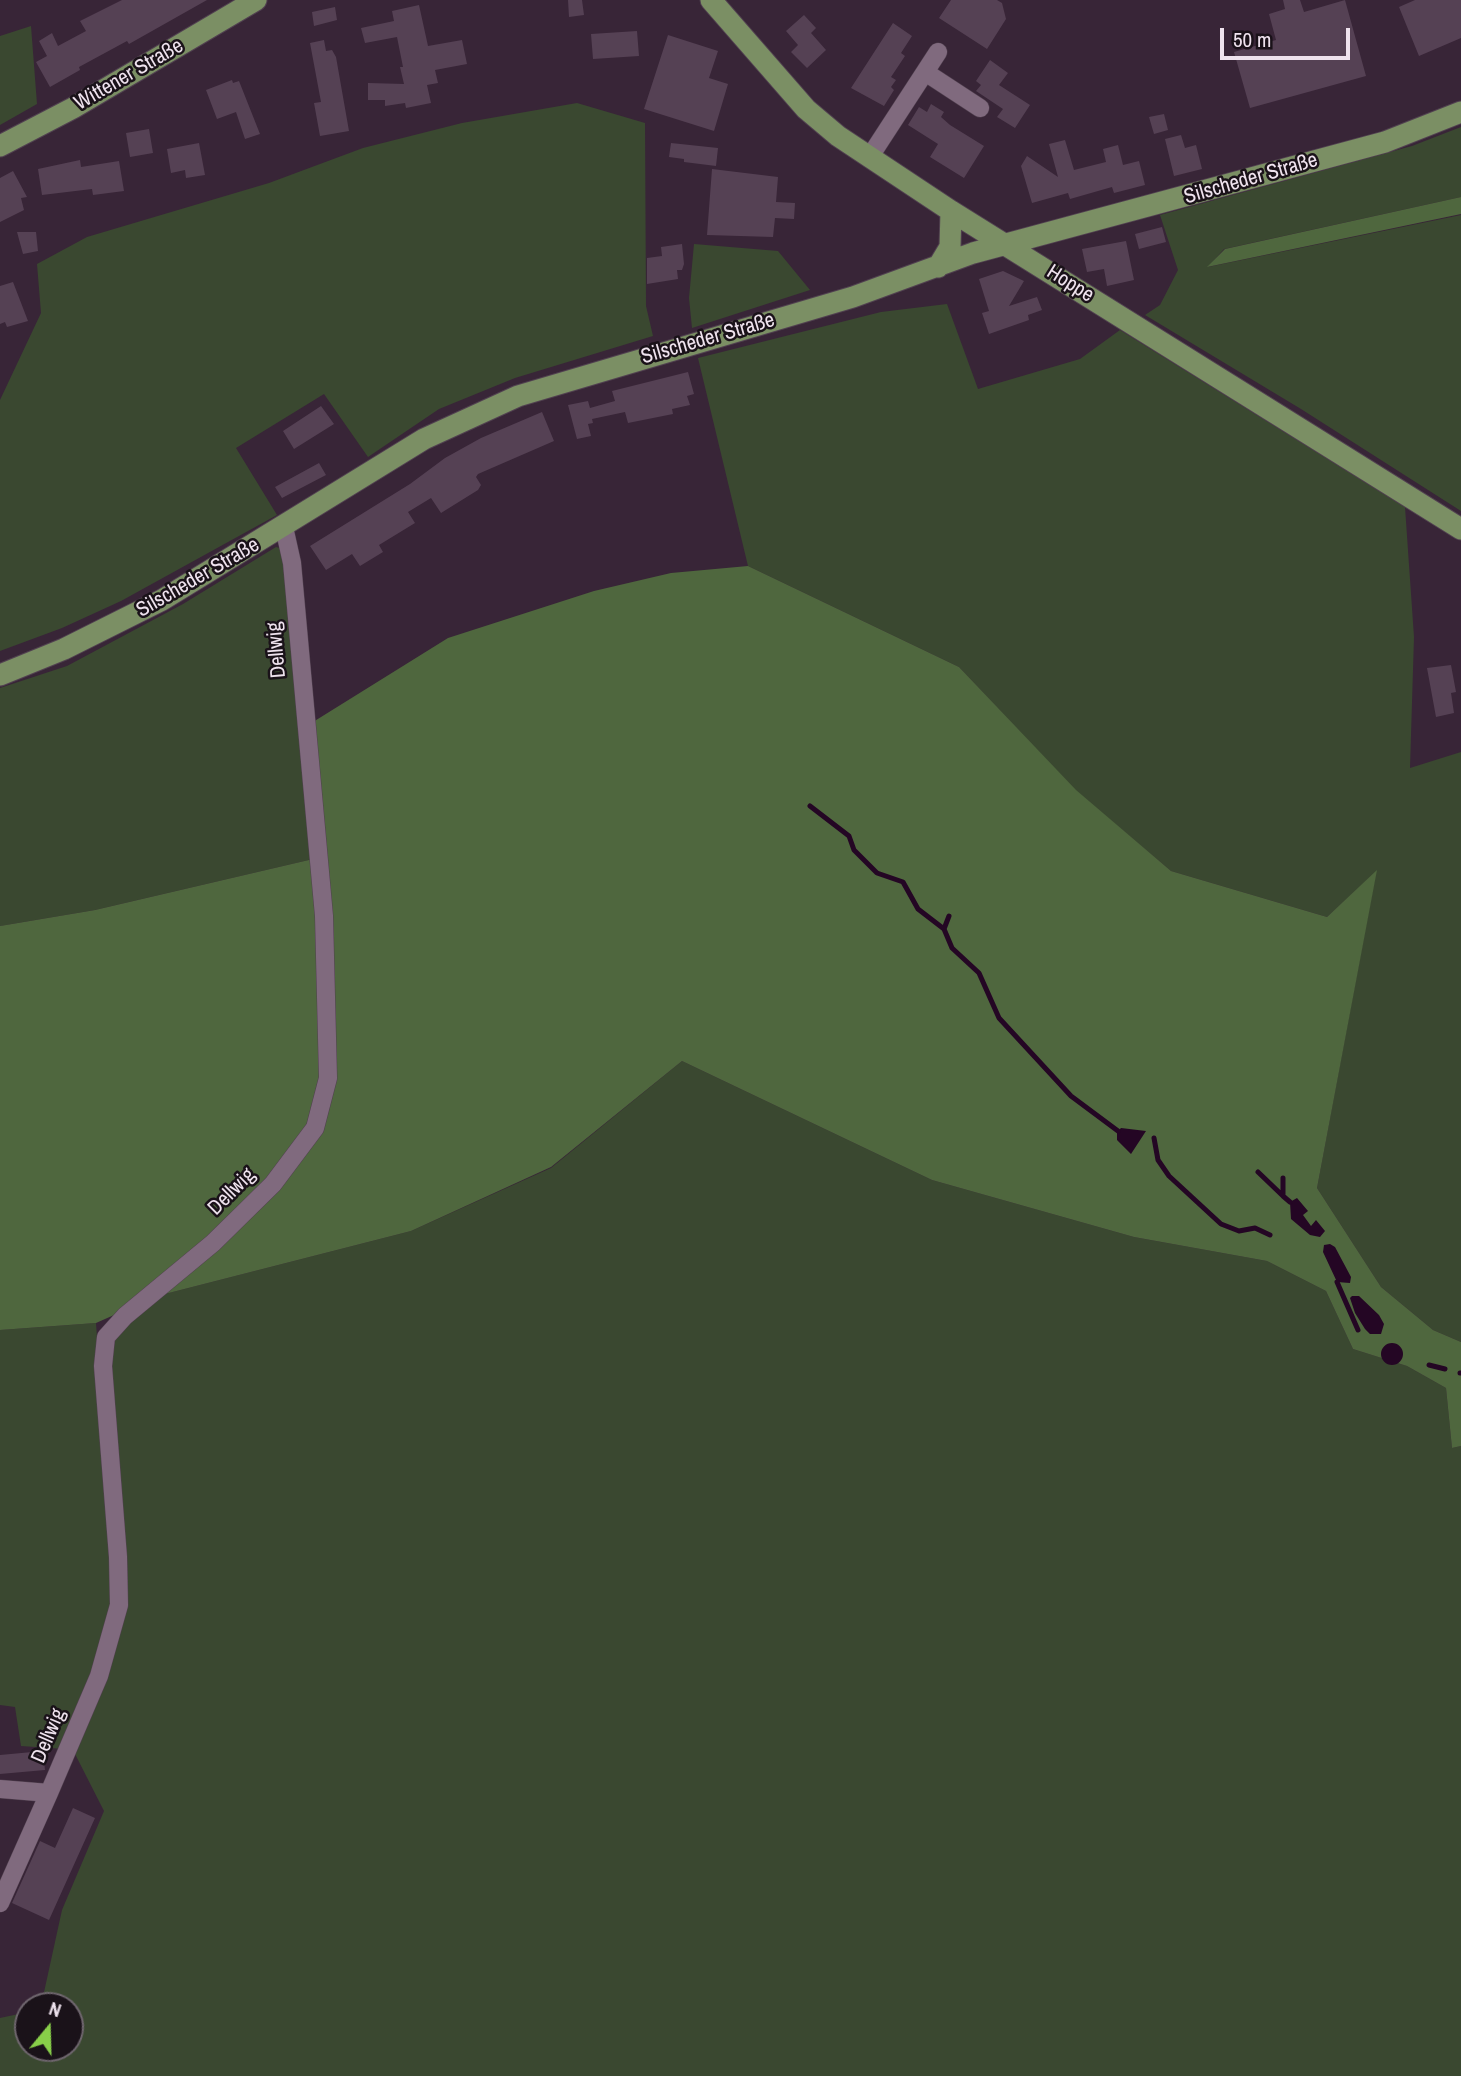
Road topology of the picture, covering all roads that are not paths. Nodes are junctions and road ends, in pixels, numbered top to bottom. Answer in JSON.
{"nodes":[{"id":1,"x":256,"y":0,"type":"edge"},
{"id":2,"x":711,"y":0,"type":"edge"},
{"id":3,"x":938,"y":52,"type":"dead end"},
{"id":4,"x":925,"y":72,"type":"junction"},
{"id":5,"x":980,"y":108,"type":"dead end"},
{"id":6,"x":1461,"y":112,"type":"edge"},
{"id":7,"x":0,"y":146,"type":"edge"},
{"id":8,"x":869,"y":158,"type":"junction"},
{"id":9,"x":951,"y":211,"type":"junction"},
{"id":10,"x":1006,"y":244,"type":"junction"},
{"id":11,"x":937,"y":267,"type":"junction"},
{"id":12,"x":1460,"y":526,"type":"edge"},
{"id":13,"x":284,"y":527,"type":"junction"},
{"id":14,"x":0,"y":675,"type":"edge"},
{"id":15,"x":0,"y":1789,"type":"edge"},
{"id":16,"x":49,"y":1793,"type":"junction"},
{"id":17,"x":0,"y":1903,"type":"edge"}],
"edges":[{"from":1,"to":7,"type":"main road","name":"Wittener Straße"},
{"from":2,"to":8,"type":"main road","name":"Hoppe"},
{"from":3,"to":4,"type":"street"},
{"from":4,"to":5,"type":"street"},
{"from":4,"to":8,"type":"street"},
{"from":6,"to":10,"type":"main road","name":"Silscheder Straße"},
{"from":8,"to":9,"type":"main road","name":"Hoppe"},
{"from":9,"to":10,"type":"main road","name":"Hoppe"},
{"from":9,"to":11,"type":"main road"},
{"from":10,"to":11,"type":"main road","name":"Silscheder Straße"},
{"from":10,"to":12,"type":"main road","name":"Hoppe"},
{"from":11,"to":13,"type":"main road","name":"Silscheder Straße"},
{"from":13,"to":14,"type":"main road","name":"Silscheder Straße"},
{"from":13,"to":16,"type":"street","name":"Dellwig"},
{"from":15,"to":16,"type":"street","name":"Dellwig"},
{"from":16,"to":17,"type":"street"}]}
